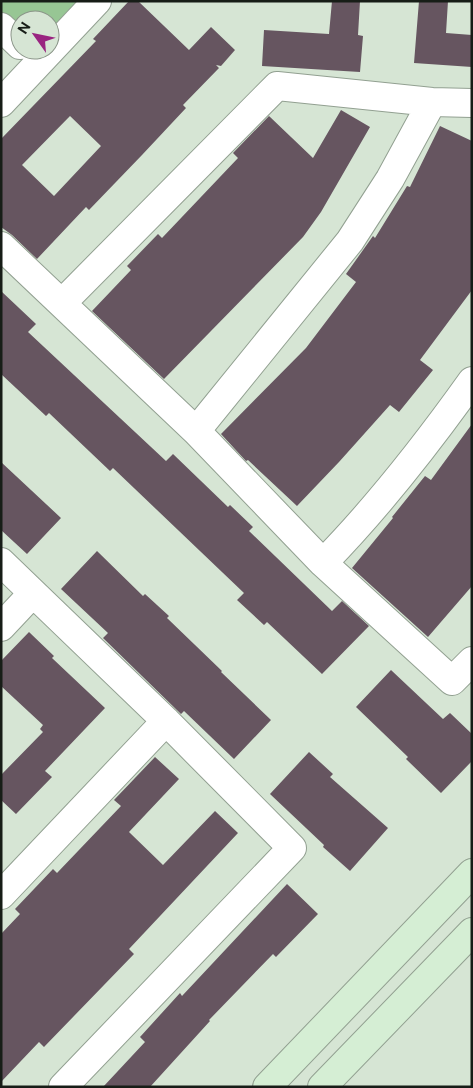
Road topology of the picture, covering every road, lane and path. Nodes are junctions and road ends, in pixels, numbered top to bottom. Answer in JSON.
{"nodes":[{"id":1,"x":97,"y":1,"type":"edge"},
{"id":2,"x":60,"y":29,"type":"edge"},
{"id":3,"x":24,"y":60,"type":"edge"},
{"id":4,"x":432,"y":102,"type":"junction"},
{"id":5,"x":1,"y":103,"type":"edge"},
{"id":6,"x":472,"y":103,"type":"edge"},
{"id":7,"x":1,"y":246,"type":"edge"},
{"id":8,"x":62,"y":303,"type":"junction"},
{"id":9,"x":472,"y":380,"type":"edge"},
{"id":10,"x":196,"y":431,"type":"junction"},
{"id":11,"x":1,"y":562,"type":"edge"},
{"id":12,"x":323,"y":563,"type":"junction"},
{"id":13,"x":32,"y":593,"type":"junction"},
{"id":14,"x":1,"y":627,"type":"edge"},
{"id":15,"x":472,"y":661,"type":"edge"},
{"id":16,"x":166,"y":721,"type":"junction"},
{"id":17,"x":468,"y":884,"type":"edge"},
{"id":18,"x":1,"y":895,"type":"edge"},
{"id":19,"x":472,"y":932,"type":"edge"},
{"id":20,"x":63,"y":1087,"type":"edge"},
{"id":21,"x":267,"y":1087,"type":"edge"},
{"id":22,"x":322,"y":1087,"type":"edge"}],
"edges":[{"from":1,"to":2,"type":"street"},
{"from":3,"to":5,"type":"street"},
{"from":4,"to":6,"type":"street"},
{"from":4,"to":8,"type":"street"},
{"from":4,"to":10,"type":"street"},
{"from":7,"to":8,"type":"street"},
{"from":8,"to":10,"type":"street"},
{"from":9,"to":12,"type":"street"},
{"from":10,"to":12,"type":"street"},
{"from":11,"to":13,"type":"street"},
{"from":12,"to":15,"type":"street"},
{"from":13,"to":14,"type":"street"},
{"from":13,"to":16,"type":"street"},
{"from":16,"to":18,"type":"street"},
{"from":16,"to":20,"type":"street"},
{"from":17,"to":21,"type":"street"},
{"from":19,"to":22,"type":"street"}]}
